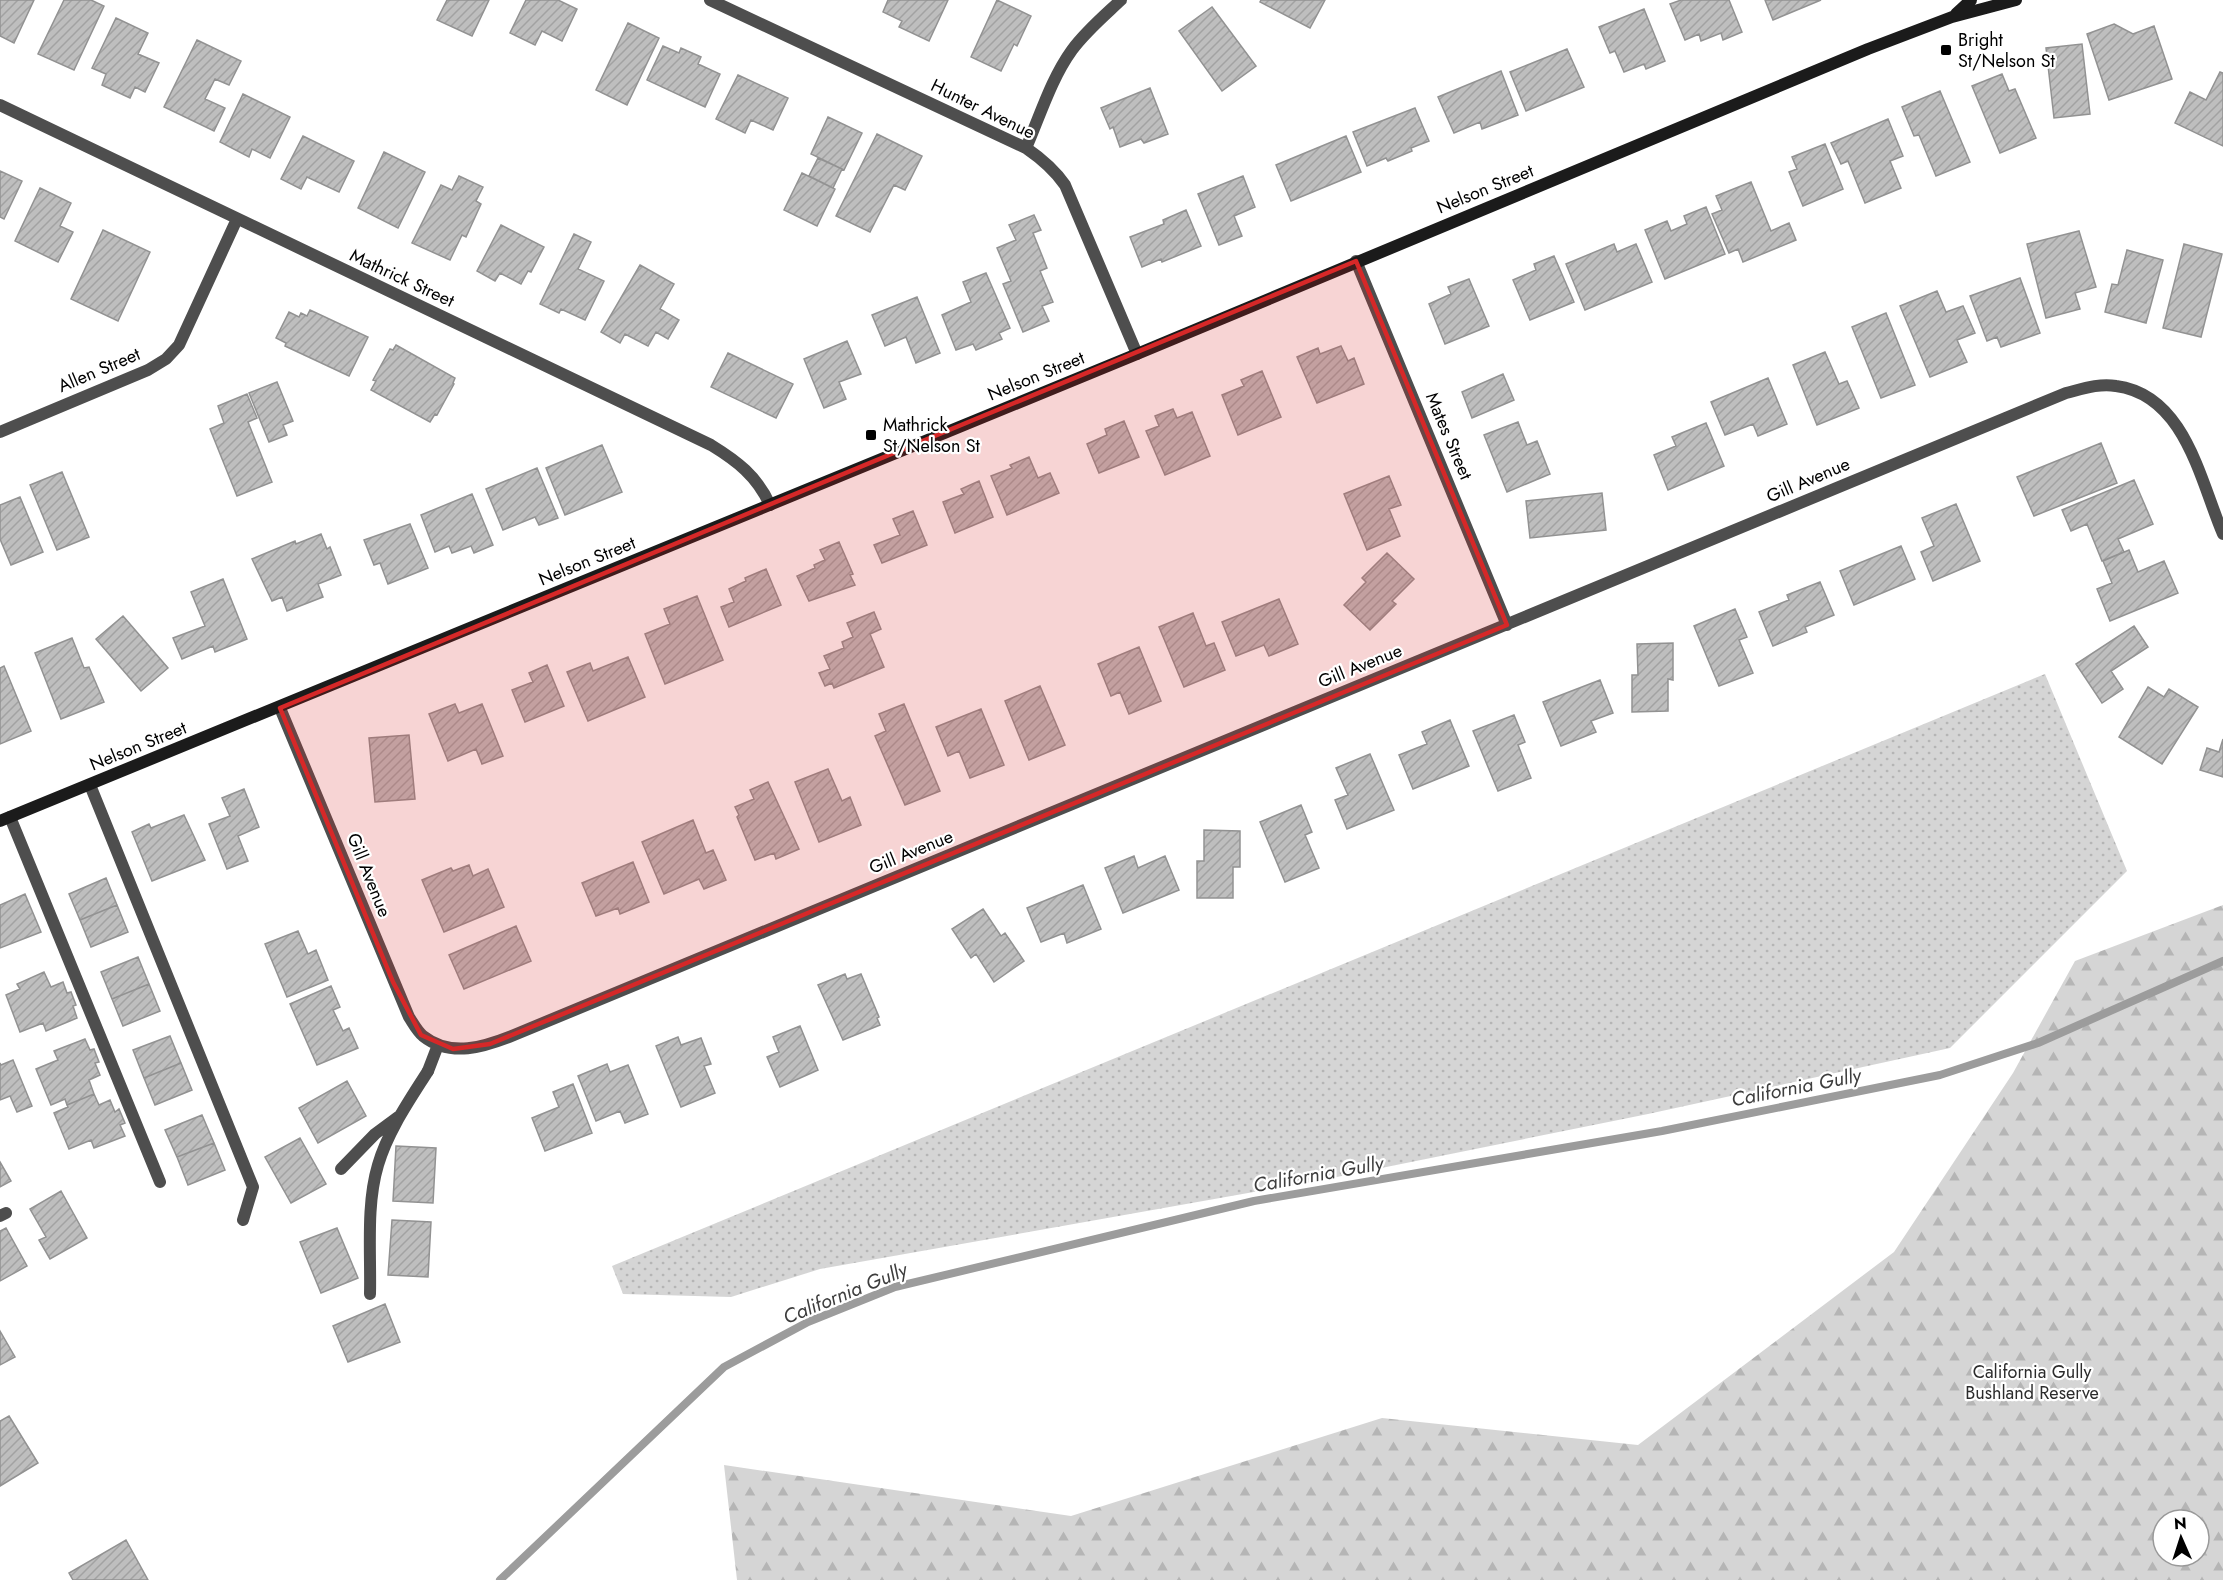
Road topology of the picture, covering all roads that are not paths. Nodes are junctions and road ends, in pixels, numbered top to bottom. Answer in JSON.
{"nodes":[{"id":1,"x":710,"y":0,"type":"edge"},
{"id":2,"x":1121,"y":0,"type":"edge"},
{"id":3,"x":1971,"y":0,"type":"edge"},
{"id":4,"x":2016,"y":0,"type":"edge"},
{"id":5,"x":1952,"y":16,"type":"junction"},
{"id":6,"x":0,"y":105,"type":"edge"},
{"id":7,"x":1026,"y":148,"type":"junction"},
{"id":8,"x":237,"y":219,"type":"junction"},
{"id":9,"x":1356,"y":261,"type":"junction"},
{"id":10,"x":1137,"y":354,"type":"junction"},
{"id":11,"x":0,"y":432,"type":"edge"},
{"id":12,"x":770,"y":505,"type":"junction"},
{"id":13,"x":2223,"y":534,"type":"edge"},
{"id":14,"x":1507,"y":625,"type":"junction"},
{"id":15,"x":280,"y":708,"type":"junction"},
{"id":16,"x":90,"y":785,"type":"junction"},
{"id":17,"x":5,"y":819,"type":"edge"},
{"id":18,"x":438,"y":1045,"type":"junction"},
{"id":19,"x":399,"y":1116,"type":"junction"},
{"id":20,"x":341,"y":1169,"type":"dead end"},
{"id":21,"x":160,"y":1182,"type":"dead end"},
{"id":22,"x":243,"y":1220,"type":"dead end"},
{"id":23,"x":370,"y":1294,"type":"dead end"}],
"edges":[{"from":1,"to":7,"type":"street","name":"Hunter Avenue"},
{"from":2,"to":7,"type":"street"},
{"from":3,"to":5,"type":"street","name":"Nelson Street"},
{"from":4,"to":5,"type":"street","name":"Nelson Street"},
{"from":5,"to":9,"type":"street","name":"Nelson Street"},
{"from":6,"to":8,"type":"street","name":"Mathrick Street"},
{"from":7,"to":10,"type":"street","name":"Hunter Avenue"},
{"from":8,"to":11,"type":"street","name":"Allen Street"},
{"from":8,"to":12,"type":"street","name":"Mathrick Street"},
{"from":9,"to":10,"type":"street","name":"Nelson Street"},
{"from":9,"to":14,"type":"street","name":"Mates Street"},
{"from":10,"to":12,"type":"street","name":"Nelson Street"},
{"from":12,"to":15,"type":"street","name":"Nelson Street"},
{"from":13,"to":14,"type":"street","name":"Gill Avenue"},
{"from":14,"to":18,"type":"street","name":"Gill Avenue"},
{"from":15,"to":16,"type":"street","name":"Nelson Street"},
{"from":15,"to":18,"type":"street","name":"Gill Avenue"},
{"from":16,"to":17,"type":"street","name":"Nelson Street"},
{"from":16,"to":22,"type":"street"},
{"from":17,"to":21,"type":"street"},
{"from":18,"to":19,"type":"street"},
{"from":19,"to":20,"type":"street"},
{"from":19,"to":23,"type":"street"}]}
